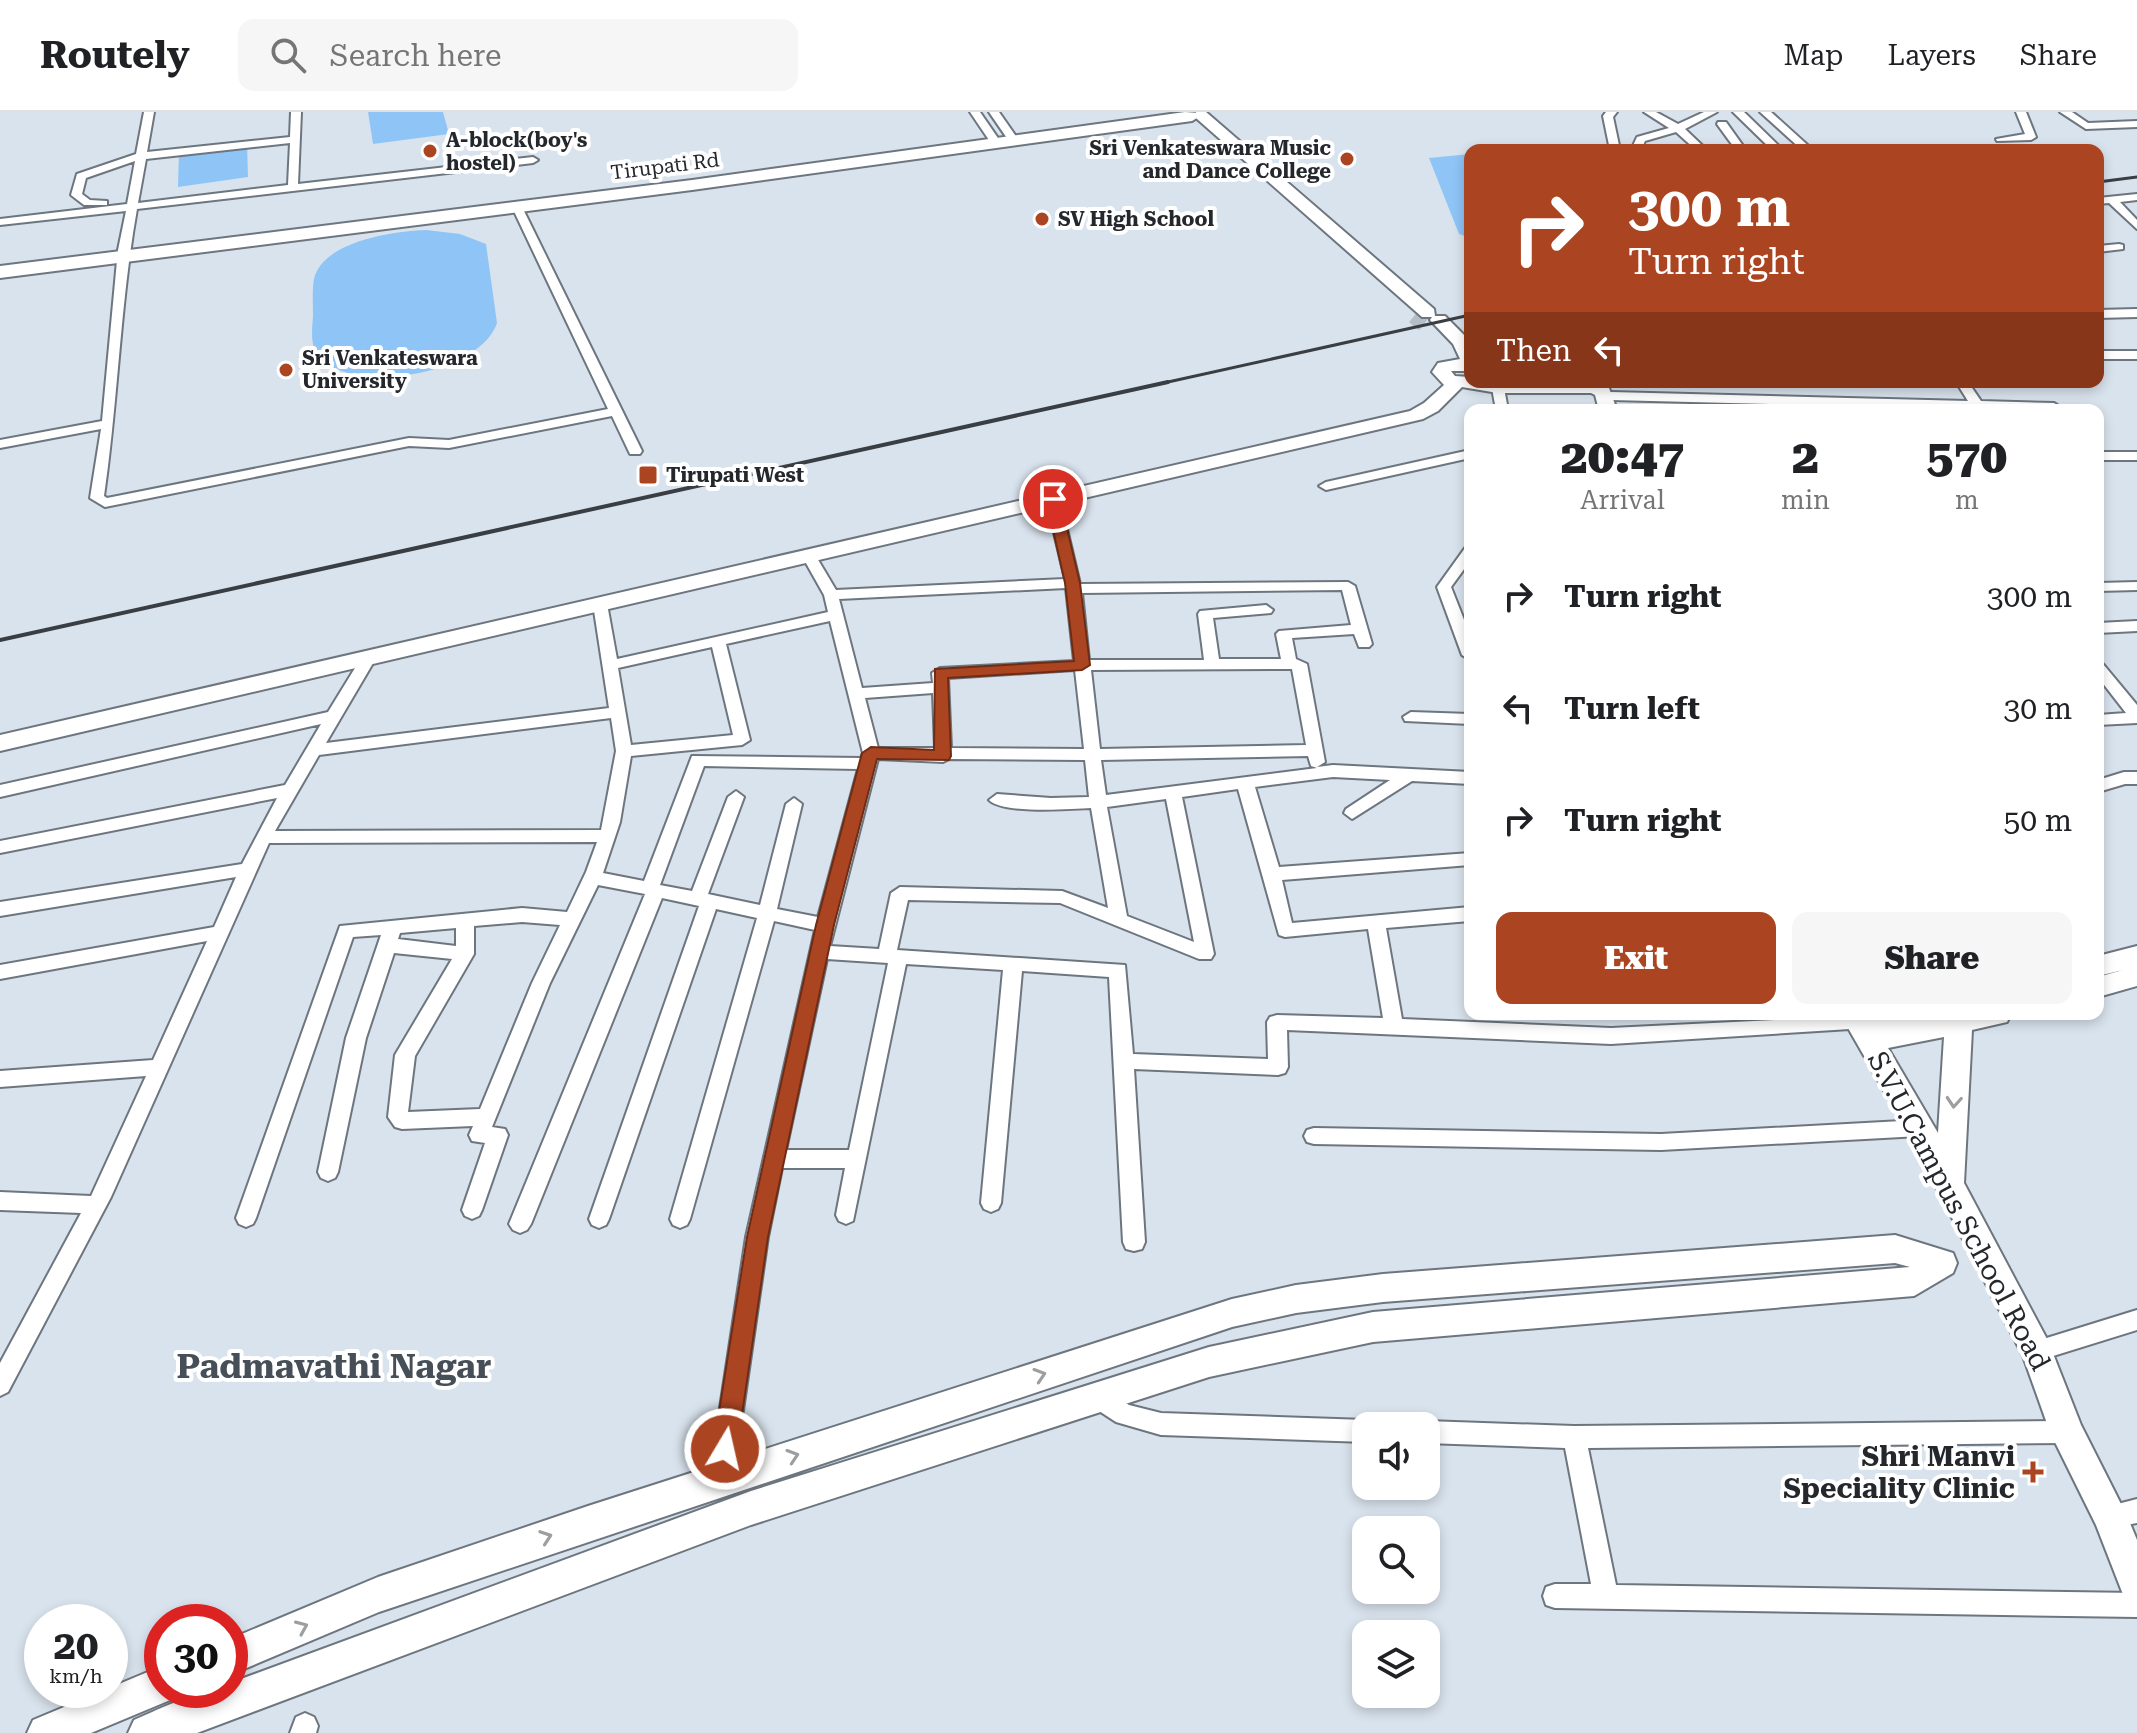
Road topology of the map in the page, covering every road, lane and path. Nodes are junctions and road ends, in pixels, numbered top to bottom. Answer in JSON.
{"nodes":[{"id":1,"x":149,"y":112,"type":"edge"},
{"id":2,"x":296,"y":112,"type":"edge"},
{"id":3,"x":975,"y":112,"type":"edge"},
{"id":4,"x":994,"y":112,"type":"edge"},
{"id":5,"x":1612,"y":112,"type":"edge"},
{"id":6,"x":1649,"y":112,"type":"edge"},
{"id":7,"x":1712,"y":112,"type":"edge"},
{"id":8,"x":1738,"y":112,"type":"edge"},
{"id":9,"x":1765,"y":112,"type":"edge"},
{"id":10,"x":2021,"y":112,"type":"edge"},
{"id":11,"x":2065,"y":112,"type":"edge"},
{"id":12,"x":1196,"y":115,"type":"edge"},
{"id":13,"x":1722,"y":124,"type":"dead end"},
{"id":14,"x":2137,"y":124,"type":"edge"},
{"id":15,"x":1678,"y":128,"type":"junction"},
{"id":16,"x":2001,"y":139,"type":"dead end"},
{"id":17,"x":294,"y":140,"type":"junction"},
{"id":18,"x":1004,"y":140,"type":"junction"},
{"id":19,"x":1614,"y":144,"type":"edge"},
{"id":20,"x":1639,"y":144,"type":"edge"},
{"id":21,"x":1695,"y":144,"type":"edge"},
{"id":22,"x":1737,"y":144,"type":"edge"},
{"id":23,"x":1772,"y":144,"type":"edge"},
{"id":24,"x":1801,"y":144,"type":"edge"},
{"id":25,"x":141,"y":156,"type":"junction"},
{"id":26,"x":533,"y":160,"type":"dead end"},
{"id":27,"x":293,"y":186,"type":"junction"},
{"id":28,"x":661,"y":186,"type":"junction"},
{"id":29,"x":2137,"y":197,"type":"edge"},
{"id":30,"x":2111,"y":199,"type":"junction"},
{"id":31,"x":2104,"y":200,"type":"edge"},
{"id":32,"x":133,"y":202,"type":"junction"},
{"id":33,"x":517,"y":207,"type":"junction"},
{"id":34,"x":0,"y":222,"type":"edge"},
{"id":35,"x":2137,"y":226,"type":"edge"},
{"id":36,"x":2119,"y":247,"type":"dead end"},
{"id":37,"x":2104,"y":248,"type":"edge"},
{"id":38,"x":123,"y":253,"type":"junction"},
{"id":39,"x":0,"y":266,"type":"edge"},
{"id":40,"x":0,"y":272,"type":"edge"},
{"id":41,"x":2137,"y":313,"type":"edge"},
{"id":42,"x":2104,"y":314,"type":"edge"},
{"id":43,"x":1426,"y":318,"type":"junction"},
{"id":44,"x":2104,"y":355,"type":"edge"},
{"id":45,"x":2137,"y":355,"type":"edge"},
{"id":46,"x":1462,"y":368,"type":"edge"},
{"id":47,"x":1498,"y":388,"type":"joint"},
{"id":48,"x":1966,"y":388,"type":"edge"},
{"id":49,"x":1610,"y":400,"type":"edge"},
{"id":50,"x":1859,"y":401,"type":"edge"},
{"id":51,"x":1501,"y":404,"type":"edge"},
{"id":52,"x":1976,"y":404,"type":"joint"},
{"id":53,"x":616,"y":411,"type":"junction"},
{"id":54,"x":108,"y":424,"type":"junction"},
{"id":55,"x":0,"y":444,"type":"edge"},
{"id":56,"x":635,"y":451,"type":"dead end"},
{"id":57,"x":1464,"y":455,"type":"edge"},
{"id":58,"x":2104,"y":456,"type":"edge"},
{"id":59,"x":2137,"y":456,"type":"edge"},
{"id":60,"x":1326,"y":486,"type":"dead end"},
{"id":61,"x":1053,"y":499,"type":"junction"},
{"id":62,"x":809,"y":556,"type":"junction"},
{"id":63,"x":1464,"y":558,"type":"edge"},
{"id":64,"x":1073,"y":586,"type":"junction"},
{"id":65,"x":2137,"y":586,"type":"edge"},
{"id":66,"x":2104,"y":587,"type":"edge"},
{"id":67,"x":831,"y":595,"type":"junction"},
{"id":68,"x":600,"y":604,"type":"junction"},
{"id":69,"x":1266,"y":610,"type":"dead end"},
{"id":70,"x":836,"y":615,"type":"junction"},
{"id":71,"x":2137,"y":626,"type":"edge"},
{"id":72,"x":2104,"y":628,"type":"edge"},
{"id":73,"x":1464,"y":639,"type":"edge"},
{"id":74,"x":718,"y":642,"type":"junction"},
{"id":75,"x":368,"y":658,"type":"junction"},
{"id":76,"x":1212,"y":664,"type":"junction"},
{"id":77,"x":1289,"y":664,"type":"junction"},
{"id":78,"x":611,"y":665,"type":"junction"},
{"id":79,"x":1082,"y":665,"type":"junction"},
{"id":80,"x":2104,"y":675,"type":"edge"},
{"id":81,"x":941,"y":687,"type":"junction"},
{"id":82,"x":856,"y":694,"type":"junction"},
{"id":83,"x":618,"y":712,"type":"junction"},
{"id":84,"x":335,"y":716,"type":"junction"},
{"id":85,"x":1411,"y":717,"type":"dead end"},
{"id":86,"x":2137,"y":717,"type":"edge"},
{"id":87,"x":1464,"y":719,"type":"edge"},
{"id":88,"x":2104,"y":720,"type":"edge"},
{"id":89,"x":0,"y":733,"type":"edge"},
{"id":90,"x":0,"y":743,"type":"edge"},
{"id":91,"x":315,"y":750,"type":"junction"},
{"id":92,"x":1315,"y":750,"type":"junction"},
{"id":93,"x":624,"y":751,"type":"junction"},
{"id":94,"x":1092,"y":755,"type":"junction"},
{"id":95,"x":943,"y":756,"type":"junction"},
{"id":96,"x":869,"y":759,"type":"junction"},
{"id":97,"x":1319,"y":773,"type":"junction"},
{"id":98,"x":1409,"y":775,"type":"junction"},
{"id":99,"x":1464,"y":778,"type":"edge"},
{"id":100,"x":2137,"y":778,"type":"edge"},
{"id":101,"x":1245,"y":783,"type":"junction"},
{"id":102,"x":2104,"y":784,"type":"edge"},
{"id":103,"x":290,"y":790,"type":"junction"},
{"id":104,"x":0,"y":791,"type":"edge"},
{"id":105,"x":1173,"y":792,"type":"junction"},
{"id":106,"x":736,"y":797,"type":"dead end"},
{"id":107,"x":997,"y":800,"type":"dead end"},
{"id":108,"x":1098,"y":802,"type":"junction"},
{"id":109,"x":794,"y":804,"type":"dead end"},
{"id":110,"x":1352,"y":813,"type":"dead end"},
{"id":111,"x":607,"y":836,"type":"junction"},
{"id":112,"x":263,"y":837,"type":"junction"},
{"id":113,"x":0,"y":847,"type":"edge"},
{"id":114,"x":1464,"y":859,"type":"edge"},
{"id":115,"x":249,"y":869,"type":"junction"},
{"id":116,"x":1272,"y":874,"type":"junction"},
{"id":117,"x":592,"y":877,"type":"junction"},
{"id":118,"x":653,"y":889,"type":"junction"},
{"id":119,"x":704,"y":900,"type":"junction"},
{"id":120,"x":0,"y":909,"type":"edge"},
{"id":121,"x":766,"y":912,"type":"junction"},
{"id":122,"x":1464,"y":915,"type":"edge"},
{"id":123,"x":572,"y":919,"type":"junction"},
{"id":124,"x":465,"y":921,"type":"junction"},
{"id":125,"x":1119,"y":922,"type":"junction"},
{"id":126,"x":1376,"y":922,"type":"junction"},
{"id":127,"x":825,"y":925,"type":"junction"},
{"id":128,"x":221,"y":932,"type":"junction"},
{"id":129,"x":390,"y":936,"type":"junction"},
{"id":130,"x":819,"y":952,"type":"junction"},
{"id":131,"x":465,"y":954,"type":"junction"},
{"id":132,"x":2137,"y":956,"type":"edge"},
{"id":133,"x":893,"y":957,"type":"junction"},
{"id":134,"x":1013,"y":964,"type":"junction"},
{"id":135,"x":2104,"y":964,"type":"edge"},
{"id":136,"x":0,"y":972,"type":"edge"},
{"id":137,"x":2137,"y":976,"type":"edge"},
{"id":138,"x":2104,"y":985,"type":"edge"},
{"id":139,"x":1886,"y":1020,"type":"edge"},
{"id":140,"x":1974,"y":1020,"type":"edge"},
{"id":141,"x":1959,"y":1024,"type":"junction"},
{"id":142,"x":1394,"y":1026,"type":"junction"},
{"id":143,"x":1861,"y":1026,"type":"edge"},
{"id":144,"x":1123,"y":1061,"type":"junction"},
{"id":145,"x":160,"y":1067,"type":"junction"},
{"id":146,"x":0,"y":1079,"type":"edge"},
{"id":147,"x":487,"y":1117,"type":"junction"},
{"id":148,"x":1920,"y":1128,"type":"junction"},
{"id":149,"x":1314,"y":1136,"type":"dead end"},
{"id":150,"x":774,"y":1159,"type":"junction"},
{"id":151,"x":857,"y":1159,"type":"junction"},
{"id":152,"x":328,"y":1172,"type":"dead end"},
{"id":153,"x":1949,"y":1185,"type":"junction"},
{"id":154,"x":0,"y":1201,"type":"edge"},
{"id":155,"x":991,"y":1203,"type":"dead end"},
{"id":156,"x":96,"y":1205,"type":"junction"},
{"id":157,"x":472,"y":1210,"type":"dead end"},
{"id":158,"x":846,"y":1215,"type":"dead end"},
{"id":159,"x":246,"y":1218,"type":"dead end"},
{"id":160,"x":599,"y":1219,"type":"dead end"},
{"id":161,"x":680,"y":1219,"type":"dead end"},
{"id":162,"x":520,"y":1224,"type":"dead end"},
{"id":163,"x":1134,"y":1242,"type":"dead end"},
{"id":164,"x":1989,"y":1260,"type":"junction"},
{"id":165,"x":1942,"y":1263,"type":"junction"},
{"id":166,"x":2137,"y":1320,"type":"edge"},
{"id":167,"x":2037,"y":1351,"type":"junction"},
{"id":168,"x":1,"y":1382,"type":"edge"},
{"id":169,"x":1098,"y":1397,"type":"junction"},
{"id":170,"x":1352,"y":1431,"type":"edge"},
{"id":171,"x":1440,"y":1432,"type":"edge"},
{"id":172,"x":2067,"y":1432,"type":"junction"},
{"id":173,"x":1574,"y":1437,"type":"junction"},
{"id":174,"x":721,"y":1480,"type":"junction"},
{"id":175,"x":2123,"y":1513,"type":"edge"},
{"id":176,"x":2137,"y":1584,"type":"edge"},
{"id":177,"x":1555,"y":1596,"type":"dead end"},
{"id":178,"x":1606,"y":1597,"type":"junction"},
{"id":179,"x":2137,"y":1605,"type":"edge"},
{"id":180,"x":248,"y":1649,"type":"edge"},
{"id":181,"x":144,"y":1692,"type":"edge"},
{"id":182,"x":46,"y":1733,"type":"edge"},
{"id":183,"x":147,"y":1733,"type":"edge"}],
"edges":[{"from":1,"to":25,"type":"street"},
{"from":2,"to":17,"type":"street"},
{"from":3,"to":18,"type":"street"},
{"from":4,"to":18,"type":"street"},
{"from":5,"to":19,"type":"street"},
{"from":6,"to":15,"type":"street"},
{"from":7,"to":15,"type":"street"},
{"from":8,"to":23,"type":"street"},
{"from":9,"to":24,"type":"street"},
{"from":10,"to":16,"type":"street"},
{"from":11,"to":14,"type":"street"},
{"from":12,"to":18,"type":"main road","name":"Tirupati Rd"},
{"from":12,"to":43,"type":"street"},
{"from":13,"to":22,"type":"street"},
{"from":15,"to":20,"type":"street"},
{"from":15,"to":21,"type":"street"},
{"from":17,"to":25,"type":"street"},
{"from":17,"to":27,"type":"street"},
{"from":18,"to":28,"type":"main road","name":"Tirupati Rd"},
{"from":25,"to":32,"type":"street"},
{"from":25,"to":32,"type":"street"},
{"from":26,"to":27,"type":"street"},
{"from":27,"to":32,"type":"street"},
{"from":28,"to":33,"type":"main road","name":"Tirupati Rd"},
{"from":28,"to":38,"type":"main road","name":"Tirupati Rd"},
{"from":29,"to":30,"type":"street"},
{"from":30,"to":31,"type":"street"},
{"from":30,"to":35,"type":"street"},
{"from":32,"to":34,"type":"street"},
{"from":32,"to":38,"type":"street"},
{"from":33,"to":38,"type":"main road","name":"Tirupati Rd"},
{"from":33,"to":53,"type":"street"},
{"from":36,"to":37,"type":"street"},
{"from":38,"to":39,"type":"main road","name":"Tirupati Rd"},
{"from":38,"to":40,"type":"main road","name":"Tirupati Rd"},
{"from":38,"to":54,"type":"street"},
{"from":41,"to":42,"type":"street"},
{"from":43,"to":46,"type":"street"},
{"from":43,"to":46,"type":"street"},
{"from":44,"to":45,"type":"street"},
{"from":46,"to":61,"type":"street"},
{"from":46,"to":89,"type":"street"},
{"from":47,"to":49,"type":"street"},
{"from":47,"to":51,"type":"street"},
{"from":48,"to":52,"type":"street"},
{"from":49,"to":50,"type":"street"},
{"from":50,"to":52,"type":"street"},
{"from":53,"to":54,"type":"street"},
{"from":53,"to":56,"type":"street"},
{"from":54,"to":55,"type":"street"},
{"from":57,"to":60,"type":"street"},
{"from":58,"to":59,"type":"street"},
{"from":61,"to":62,"type":"street"},
{"from":61,"to":64,"type":"street"},
{"from":62,"to":67,"type":"street"},
{"from":62,"to":68,"type":"street"},
{"from":63,"to":73,"type":"street"},
{"from":64,"to":67,"type":"street"},
{"from":64,"to":77,"type":"street"},
{"from":64,"to":79,"type":"street"},
{"from":65,"to":66,"type":"street"},
{"from":67,"to":70,"type":"street"},
{"from":68,"to":75,"type":"street"},
{"from":68,"to":78,"type":"street"},
{"from":69,"to":76,"type":"street"},
{"from":70,"to":74,"type":"street"},
{"from":70,"to":82,"type":"street"},
{"from":71,"to":72,"type":"street"},
{"from":74,"to":78,"type":"street"},
{"from":74,"to":93,"type":"street"},
{"from":75,"to":84,"type":"street"},
{"from":75,"to":90,"type":"street"},
{"from":76,"to":77,"type":"street"},
{"from":76,"to":79,"type":"street"},
{"from":77,"to":92,"type":"street"},
{"from":78,"to":83,"type":"street"},
{"from":79,"to":81,"type":"street"},
{"from":79,"to":94,"type":"street"},
{"from":80,"to":86,"type":"street"},
{"from":81,"to":82,"type":"street"},
{"from":81,"to":95,"type":"street"},
{"from":82,"to":96,"type":"street"},
{"from":83,"to":91,"type":"street"},
{"from":83,"to":93,"type":"street"},
{"from":84,"to":91,"type":"street"},
{"from":84,"to":104,"type":"street"},
{"from":85,"to":87,"type":"street"},
{"from":86,"to":88,"type":"street"},
{"from":91,"to":103,"type":"street"},
{"from":92,"to":94,"type":"street"},
{"from":92,"to":97,"type":"street"},
{"from":93,"to":111,"type":"street"},
{"from":94,"to":95,"type":"street"},
{"from":94,"to":108,"type":"street"},
{"from":95,"to":96,"type":"street"},
{"from":96,"to":118,"type":"street"},
{"from":96,"to":127,"type":"street"},
{"from":97,"to":98,"type":"street"},
{"from":97,"to":101,"type":"street"},
{"from":98,"to":99,"type":"street"},
{"from":98,"to":110,"type":"street"},
{"from":100,"to":102,"type":"street"},
{"from":101,"to":105,"type":"street"},
{"from":101,"to":116,"type":"street"},
{"from":103,"to":112,"type":"street"},
{"from":103,"to":113,"type":"street"},
{"from":105,"to":108,"type":"street"},
{"from":105,"to":125,"type":"street"},
{"from":106,"to":119,"type":"street"},
{"from":107,"to":108,"type":"street"},
{"from":108,"to":125,"type":"street"},
{"from":109,"to":121,"type":"street"},
{"from":111,"to":112,"type":"street"},
{"from":111,"to":117,"type":"street"},
{"from":112,"to":115,"type":"street"},
{"from":114,"to":116,"type":"street"},
{"from":115,"to":120,"type":"street"},
{"from":115,"to":128,"type":"street"},
{"from":116,"to":126,"type":"street"},
{"from":117,"to":118,"type":"street"},
{"from":117,"to":123,"type":"street"},
{"from":118,"to":119,"type":"street"},
{"from":118,"to":162,"type":"street"},
{"from":119,"to":121,"type":"street"},
{"from":119,"to":160,"type":"street"},
{"from":121,"to":127,"type":"street"},
{"from":121,"to":161,"type":"street"},
{"from":122,"to":126,"type":"street"},
{"from":123,"to":124,"type":"street"},
{"from":123,"to":147,"type":"street"},
{"from":124,"to":129,"type":"street"},
{"from":124,"to":131,"type":"street"},
{"from":125,"to":133,"type":"street"},
{"from":126,"to":142,"type":"street"},
{"from":127,"to":130,"type":"street"},
{"from":128,"to":136,"type":"street"},
{"from":128,"to":145,"type":"street"},
{"from":129,"to":131,"type":"street"},
{"from":129,"to":152,"type":"street"},
{"from":129,"to":159,"type":"street"},
{"from":130,"to":133,"type":"street"},
{"from":130,"to":150,"type":"street"},
{"from":131,"to":147,"type":"street"},
{"from":132,"to":135,"type":"street"},
{"from":133,"to":134,"type":"street"},
{"from":133,"to":151,"type":"street"},
{"from":134,"to":144,"type":"street"},
{"from":134,"to":155,"type":"street"},
{"from":137,"to":138,"type":"street"},
{"from":139,"to":143,"type":"street"},
{"from":140,"to":141,"type":"street"},
{"from":141,"to":143,"type":"street"},
{"from":141,"to":153,"type":"street","one_way":true},
{"from":142,"to":143,"type":"street"},
{"from":142,"to":144,"type":"street"},
{"from":143,"to":148,"type":"street","name":"S.V.U.Campus School Road"},
{"from":144,"to":163,"type":"street"},
{"from":145,"to":146,"type":"street"},
{"from":145,"to":156,"type":"street"},
{"from":147,"to":157,"type":"street"},
{"from":148,"to":149,"type":"street"},
{"from":148,"to":153,"type":"street","name":"S.V.U.Campus School Road"},
{"from":150,"to":151,"type":"street"},
{"from":150,"to":174,"type":"street"},
{"from":151,"to":158,"type":"street"},
{"from":153,"to":164,"type":"street","name":"S.V.U.Campus School Road"},
{"from":154,"to":156,"type":"street"},
{"from":156,"to":168,"type":"street"},
{"from":164,"to":165,"type":"street"},
{"from":164,"to":167,"type":"street","name":"S.V.U.Campus School Road"},
{"from":165,"to":169,"type":"street"},
{"from":174,"to":165,"type":"street","one_way":true},
{"from":166,"to":167,"type":"street"},
{"from":167,"to":172,"type":"street","name":"S.V.U.Campus School Road"},
{"from":169,"to":170,"type":"street"},
{"from":169,"to":183,"type":"street"},
{"from":171,"to":173,"type":"street"},
{"from":172,"to":173,"type":"street"},
{"from":172,"to":175,"type":"street","name":"S.V.U.Campus School Road"},
{"from":173,"to":178,"type":"street"},
{"from":180,"to":174,"type":"street","one_way":true},
{"from":175,"to":176,"type":"street","name":"S.V.U.Campus School Road"},
{"from":177,"to":178,"type":"street"},
{"from":178,"to":179,"type":"street"},
{"from":181,"to":182,"type":"street"}]}
